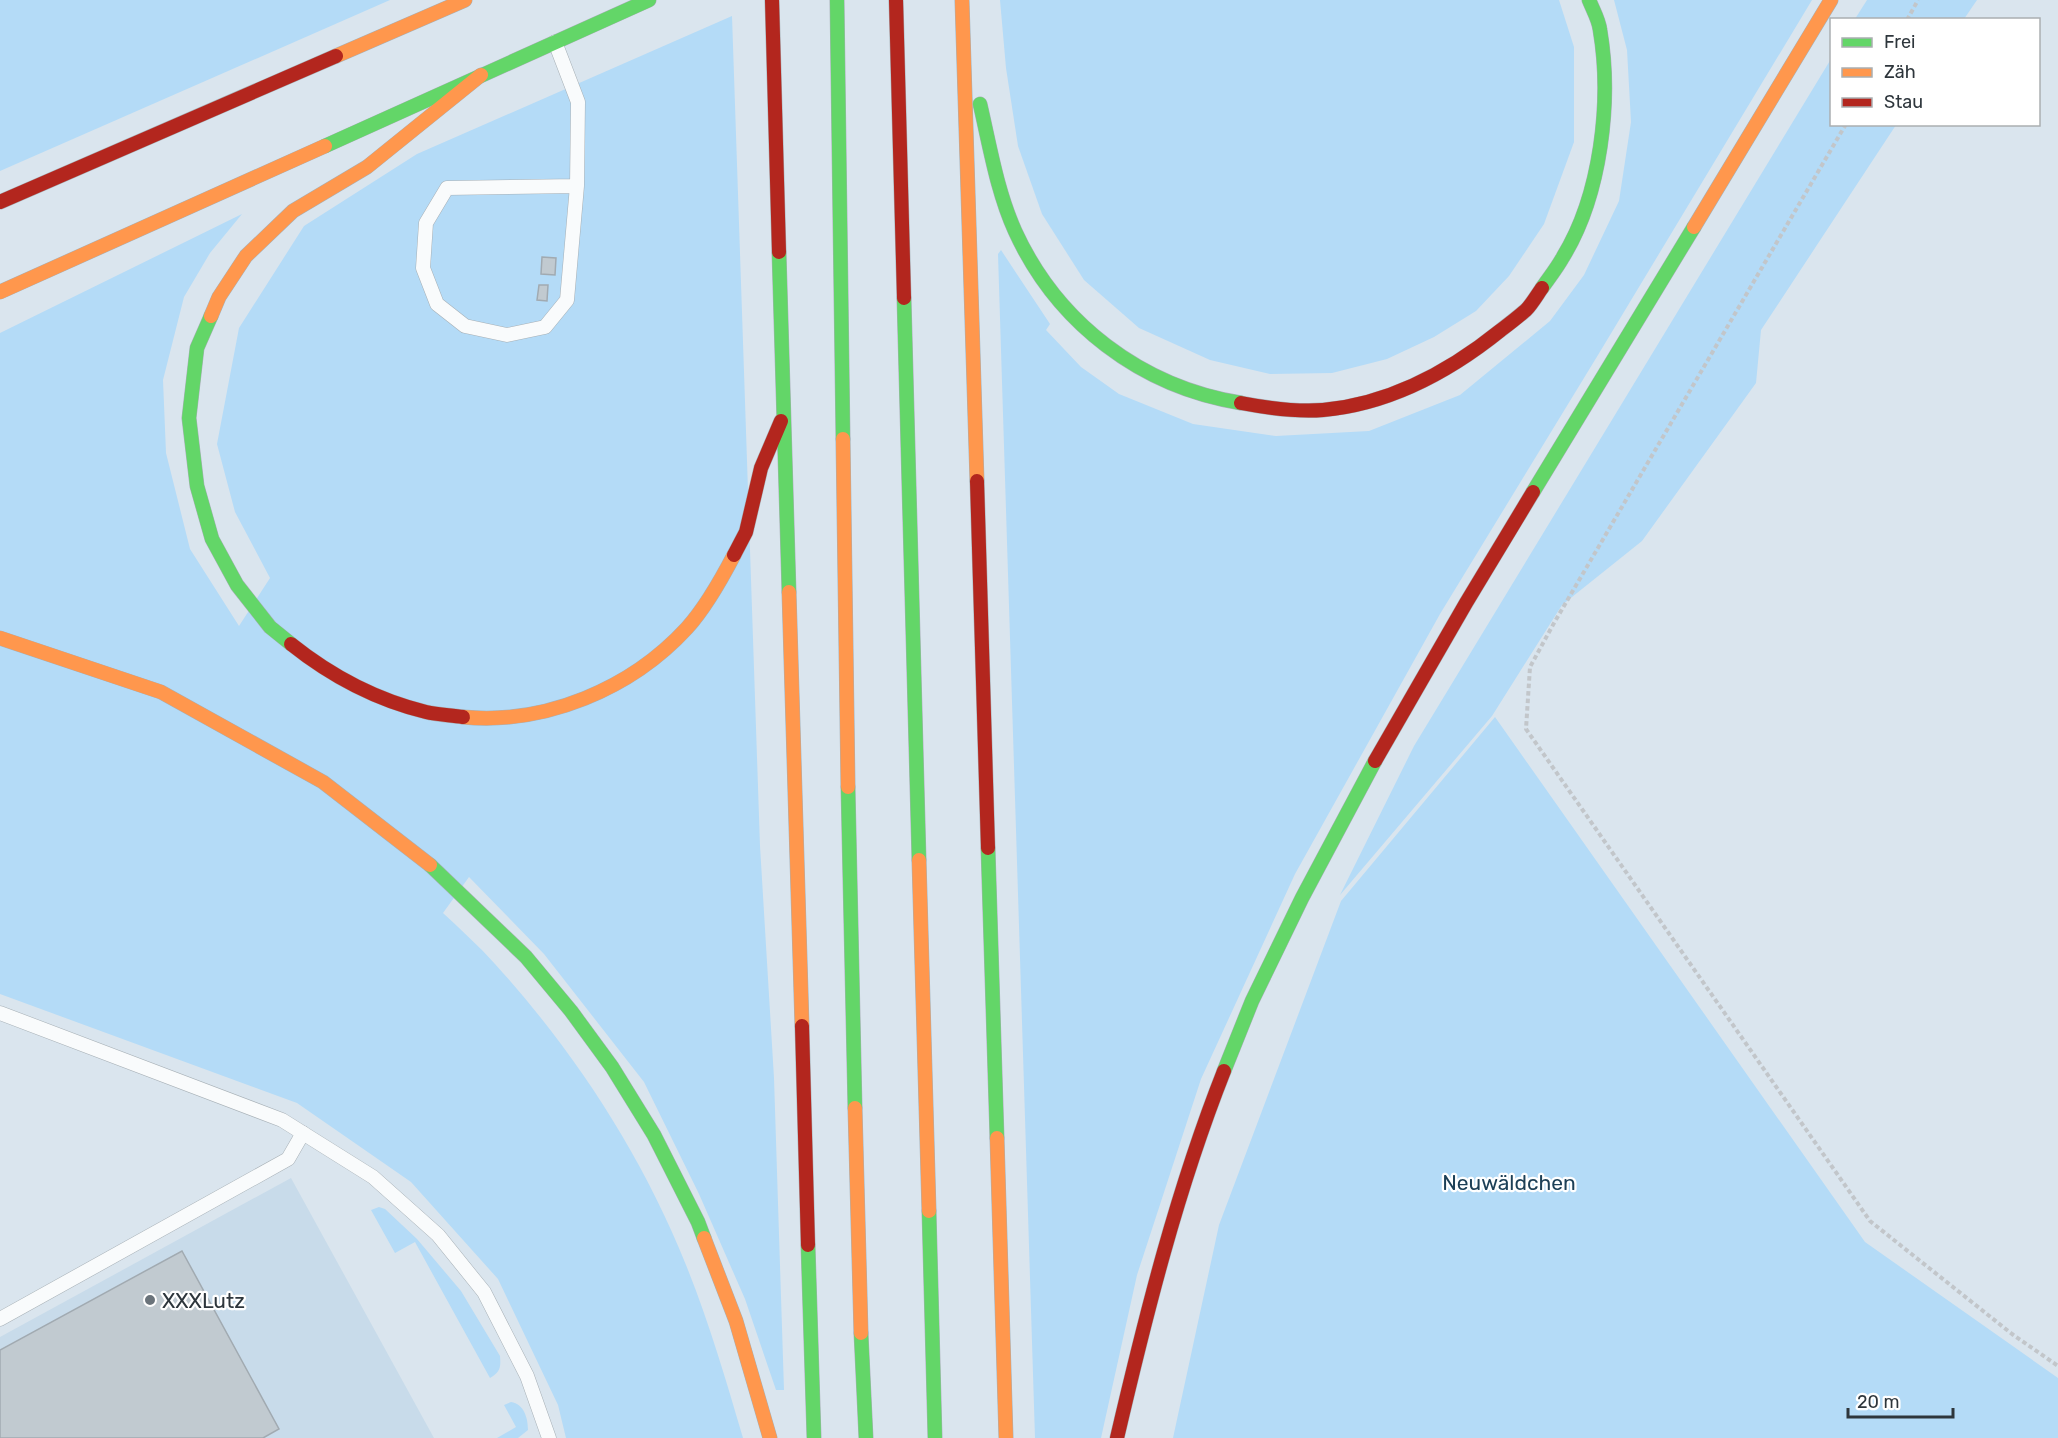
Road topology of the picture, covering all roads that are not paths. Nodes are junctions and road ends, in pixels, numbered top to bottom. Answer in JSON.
{"nodes":[{"id":1,"x":465,"y":0,"type":"edge"},
{"id":2,"x":649,"y":0,"type":"edge"},
{"id":3,"x":772,"y":0,"type":"edge"},
{"id":4,"x":837,"y":0,"type":"edge"},
{"id":5,"x":896,"y":0,"type":"edge"},
{"id":6,"x":962,"y":0,"type":"edge"},
{"id":7,"x":1589,"y":0,"type":"edge"},
{"id":8,"x":1830,"y":0,"type":"edge"},
{"id":9,"x":963,"y":29,"type":"junction"},
{"id":10,"x":555,"y":42,"type":"junction"},
{"id":11,"x":481,"y":75,"type":"junction"},
{"id":12,"x":577,"y":186,"type":"junction"},
{"id":13,"x":0,"y":202,"type":"edge"},
{"id":14,"x":0,"y":292,"type":"edge"},
{"id":15,"x":785,"y":411,"type":"junction"},
{"id":16,"x":0,"y":639,"type":"edge"},
{"id":17,"x":0,"y":1013,"type":"edge"},
{"id":18,"x":303,"y":1133,"type":"junction"},
{"id":19,"x":0,"y":1319,"type":"edge"},
{"id":20,"x":549,"y":1438,"type":"edge"},
{"id":21,"x":770,"y":1438,"type":"edge"},
{"id":22,"x":814,"y":1438,"type":"edge"},
{"id":23,"x":866,"y":1438,"type":"edge"},
{"id":24,"x":934,"y":1438,"type":"edge"},
{"id":25,"x":1006,"y":1438,"type":"edge"},
{"id":26,"x":1117,"y":1438,"type":"edge"}],
"edges":[{"from":1,"to":13,"type":"highway"},
{"from":2,"to":10,"type":"highway"},
{"from":3,"to":15,"type":"highway"},
{"from":4,"to":23,"type":"highway"},
{"from":5,"to":24,"type":"highway"},
{"from":6,"to":9,"type":"highway"},
{"from":7,"to":9,"type":"highway"},
{"from":8,"to":26,"type":"highway"},
{"from":9,"to":25,"type":"highway"},
{"from":10,"to":11,"type":"highway"},
{"from":10,"to":12,"type":"lane"},
{"from":11,"to":14,"type":"highway"},
{"from":11,"to":15,"type":"highway"},
{"from":12,"to":12,"type":"lane"},
{"from":15,"to":22,"type":"highway"},
{"from":16,"to":21,"type":"highway"},
{"from":17,"to":18,"type":"lane"},
{"from":18,"to":19,"type":"lane"},
{"from":18,"to":20,"type":"lane"}]}
